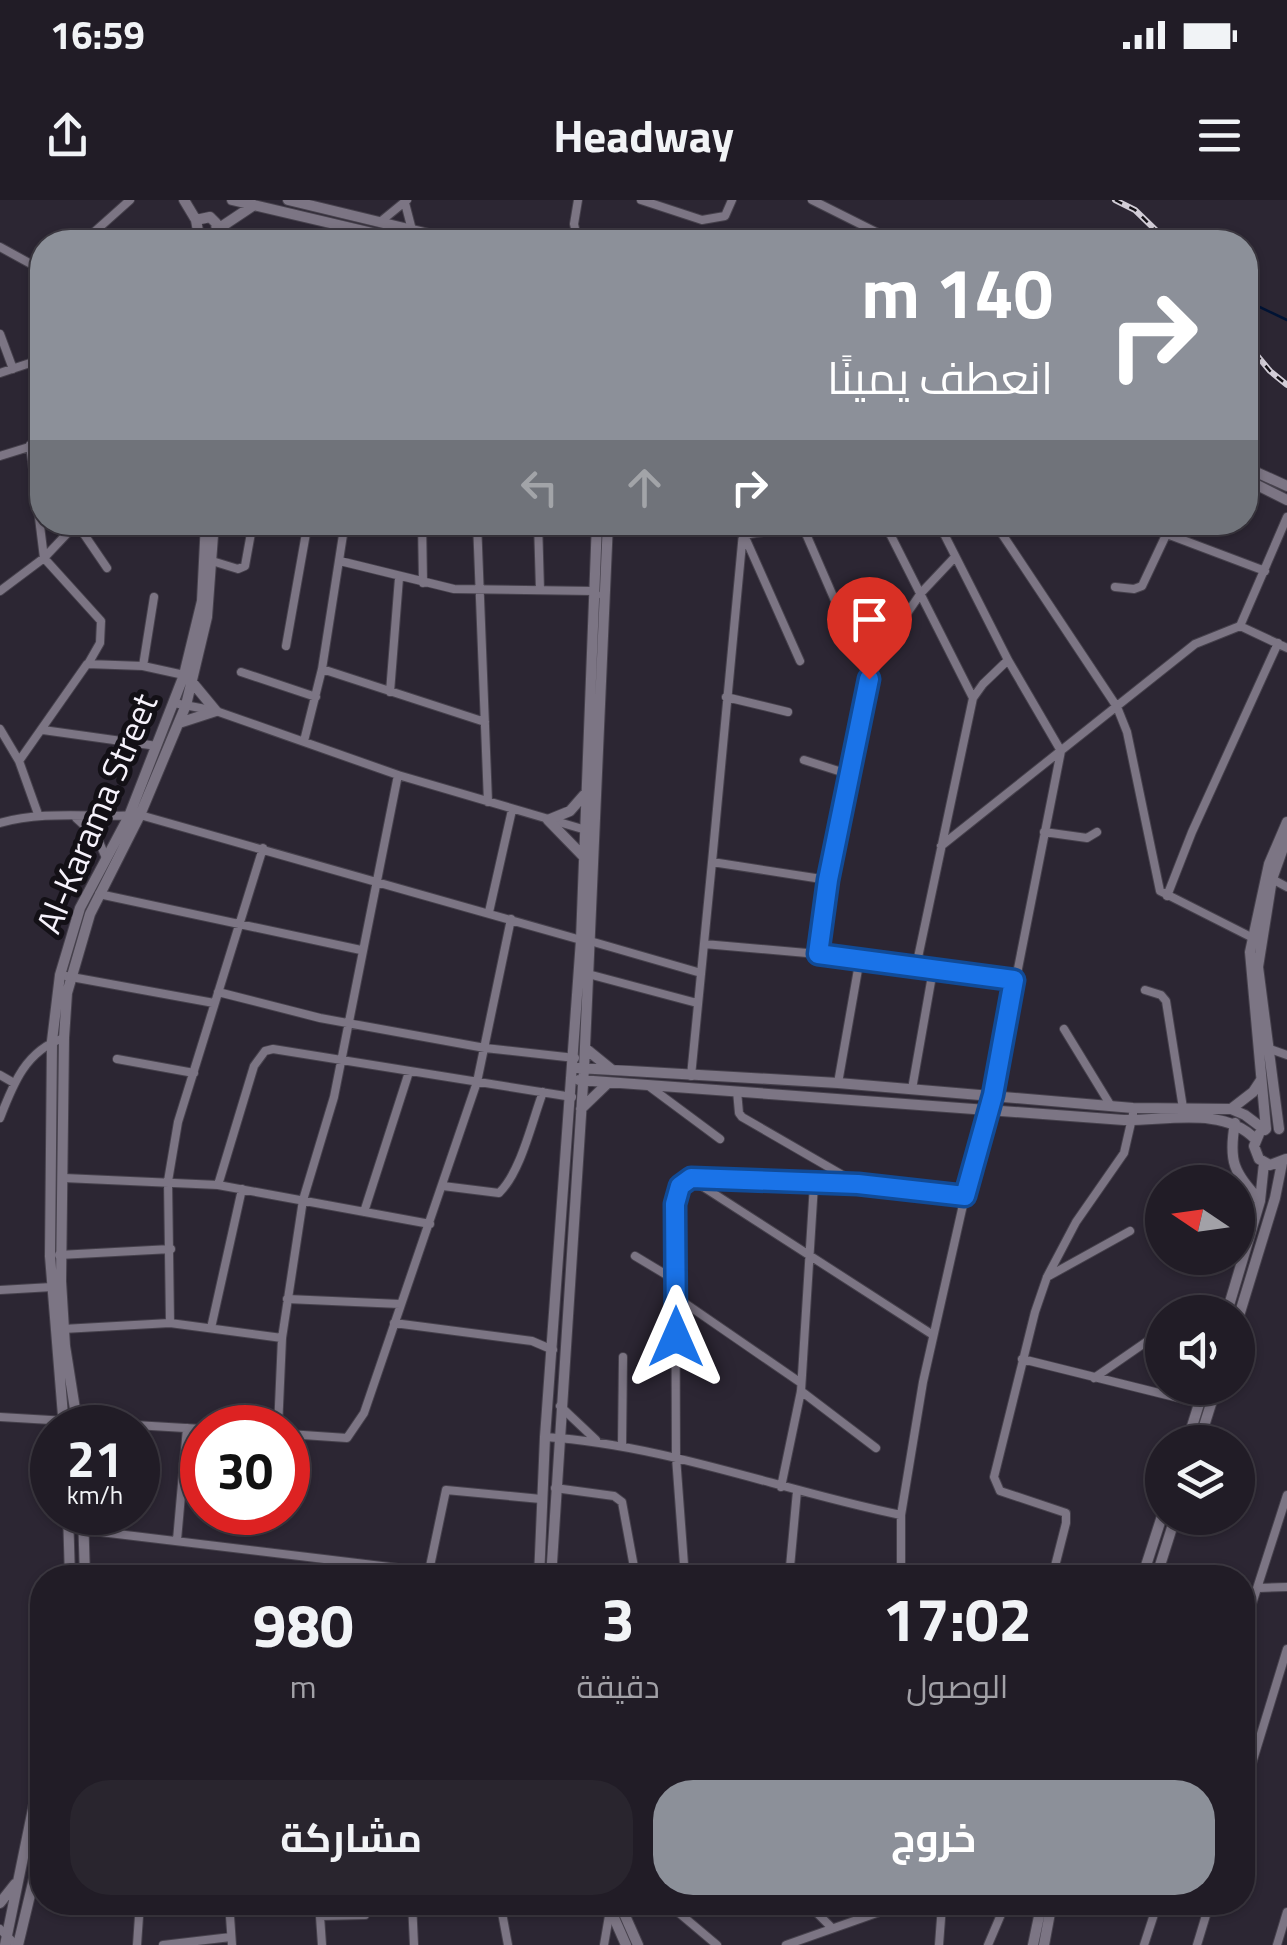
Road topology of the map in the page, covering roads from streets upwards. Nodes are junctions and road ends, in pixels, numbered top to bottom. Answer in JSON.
{"nodes":[{"id":1,"x":130,"y":200,"type":"edge"},
{"id":2,"x":184,"y":200,"type":"edge"},
{"id":3,"x":232,"y":200,"type":"edge"},
{"id":4,"x":288,"y":200,"type":"edge"},
{"id":5,"x":578,"y":200,"type":"edge"},
{"id":6,"x":641,"y":200,"type":"edge"},
{"id":7,"x":732,"y":200,"type":"edge"},
{"id":8,"x":812,"y":200,"type":"edge"},
{"id":9,"x":406,"y":201,"type":"edge"},
{"id":10,"x":254,"y":205,"type":"junction"},
{"id":11,"x":196,"y":220,"type":"junction"},
{"id":12,"x":380,"y":222,"type":"junction"},
{"id":13,"x":96,"y":230,"type":"edge"},
{"id":14,"x":198,"y":230,"type":"edge"},
{"id":15,"x":216,"y":230,"type":"edge"},
{"id":16,"x":222,"y":230,"type":"edge"},
{"id":17,"x":344,"y":230,"type":"edge"},
{"id":18,"x":412,"y":230,"type":"joint"},
{"id":19,"x":575,"y":230,"type":"edge"},
{"id":20,"x":872,"y":230,"type":"edge"},
{"id":21,"x":0,"y":248,"type":"edge"},
{"id":22,"x":30,"y":264,"type":"edge"},
{"id":23,"x":0,"y":334,"type":"edge"},
{"id":24,"x":30,"y":363,"type":"edge"},
{"id":25,"x":13,"y":369,"type":"junction"},
{"id":26,"x":0,"y":373,"type":"edge"},
{"id":27,"x":30,"y":446,"type":"edge"},
{"id":28,"x":0,"y":456,"type":"edge"},
{"id":29,"x":1258,"y":479,"type":"edge"},
{"id":30,"x":1258,"y":482,"type":"edge"},
{"id":31,"x":1287,"y":486,"type":"edge"},
{"id":32,"x":1287,"y":500,"type":"edge"},
{"id":33,"x":1287,"y":517,"type":"edge"},
{"id":34,"x":41,"y":535,"type":"edge"},
{"id":35,"x":66,"y":535,"type":"edge"},
{"id":36,"x":86,"y":535,"type":"edge"},
{"id":37,"x":205,"y":535,"type":"edge"},
{"id":38,"x":213,"y":535,"type":"edge"},
{"id":39,"x":251,"y":535,"type":"edge"},
{"id":40,"x":306,"y":535,"type":"edge"},
{"id":41,"x":343,"y":535,"type":"edge"},
{"id":42,"x":422,"y":535,"type":"edge"},
{"id":43,"x":477,"y":535,"type":"edge"},
{"id":44,"x":538,"y":535,"type":"edge"},
{"id":45,"x":596,"y":535,"type":"edge"},
{"id":46,"x":607,"y":535,"type":"edge"},
{"id":47,"x":743,"y":535,"type":"joint"},
{"id":48,"x":806,"y":535,"type":"edge"},
{"id":49,"x":891,"y":535,"type":"edge"},
{"id":50,"x":944,"y":535,"type":"edge"},
{"id":51,"x":1003,"y":535,"type":"edge"},
{"id":52,"x":1166,"y":536,"type":"joint"},
{"id":53,"x":44,"y":558,"type":"junction"},
{"id":54,"x":954,"y":558,"type":"junction"},
{"id":55,"x":212,"y":561,"type":"junction"},
{"id":56,"x":340,"y":561,"type":"junction"},
{"id":57,"x":107,"y":568,"type":"dead end"},
{"id":58,"x":1264,"y":571,"type":"junction"},
{"id":59,"x":398,"y":578,"type":"junction"},
{"id":60,"x":423,"y":583,"type":"junction"},
{"id":61,"x":1115,"y":586,"type":"dead end"},
{"id":62,"x":540,"y":590,"type":"junction"},
{"id":63,"x":593,"y":591,"type":"junction"},
{"id":64,"x":0,"y":592,"type":"edge"},
{"id":65,"x":480,"y":592,"type":"junction"},
{"id":66,"x":921,"y":593,"type":"junction"},
{"id":67,"x":154,"y":597,"type":"dead end"},
{"id":68,"x":604,"y":601,"type":"junction"},
{"id":69,"x":1240,"y":626,"type":"junction"},
{"id":70,"x":286,"y":646,"type":"dead end"},
{"id":71,"x":1282,"y":646,"type":"edge"},
{"id":72,"x":1008,"y":660,"type":"junction"},
{"id":73,"x":800,"y":661,"type":"dead end"},
{"id":74,"x":88,"y":664,"type":"junction"},
{"id":75,"x":144,"y":666,"type":"junction"},
{"id":76,"x":322,"y":669,"type":"junction"},
{"id":77,"x":241,"y":672,"type":"dead end"},
{"id":78,"x":188,"y":678,"type":"junction"},
{"id":79,"x":869,"y":679,"type":"junction"},
{"id":80,"x":390,"y":692,"type":"junction"},
{"id":81,"x":316,"y":697,"type":"junction"},
{"id":82,"x":726,"y":697,"type":"junction"},
{"id":83,"x":974,"y":698,"type":"junction"},
{"id":84,"x":180,"y":704,"type":"junction"},
{"id":85,"x":1117,"y":707,"type":"junction"},
{"id":86,"x":216,"y":711,"type":"junction"},
{"id":87,"x":788,"y":712,"type":"dead end"},
{"id":88,"x":485,"y":722,"type":"junction"},
{"id":89,"x":178,"y":723,"type":"junction"},
{"id":90,"x":0,"y":729,"type":"edge"},
{"id":91,"x":42,"y":730,"type":"junction"},
{"id":92,"x":304,"y":741,"type":"junction"},
{"id":93,"x":158,"y":746,"type":"junction"},
{"id":94,"x":1062,"y":752,"type":"junction"},
{"id":95,"x":804,"y":760,"type":"dead end"},
{"id":96,"x":18,"y":761,"type":"junction"},
{"id":97,"x":848,"y":774,"type":"junction"},
{"id":98,"x":398,"y":775,"type":"junction"},
{"id":99,"x":585,"y":795,"type":"junction"},
{"id":100,"x":488,"y":802,"type":"junction"},
{"id":101,"x":512,"y":810,"type":"junction"},
{"id":102,"x":38,"y":814,"type":"junction"},
{"id":103,"x":135,"y":816,"type":"junction"},
{"id":104,"x":76,"y":818,"type":"junction"},
{"id":105,"x":548,"y":820,"type":"junction"},
{"id":106,"x":1287,"y":822,"type":"edge"},
{"id":107,"x":0,"y":823,"type":"edge"},
{"id":108,"x":589,"y":831,"type":"junction"},
{"id":109,"x":1044,"y":832,"type":"junction"},
{"id":110,"x":1097,"y":832,"type":"dead end"},
{"id":111,"x":1287,"y":838,"type":"edge"},
{"id":112,"x":941,"y":846,"type":"junction"},
{"id":113,"x":263,"y":848,"type":"junction"},
{"id":114,"x":583,"y":856,"type":"junction"},
{"id":115,"x":106,"y":858,"type":"junction"},
{"id":116,"x":712,"y":862,"type":"junction"},
{"id":117,"x":1272,"y":879,"type":"junction"},
{"id":118,"x":377,"y":880,"type":"junction"},
{"id":119,"x":828,"y":880,"type":"junction"},
{"id":120,"x":1287,"y":887,"type":"edge"},
{"id":121,"x":99,"y":894,"type":"junction"},
{"id":122,"x":1167,"y":896,"type":"junction"},
{"id":123,"x":85,"y":911,"type":"junction"},
{"id":124,"x":489,"y":912,"type":"junction"},
{"id":125,"x":511,"y":918,"type":"junction"},
{"id":126,"x":242,"y":924,"type":"junction"},
{"id":127,"x":1255,"y":940,"type":"junction"},
{"id":128,"x":586,"y":941,"type":"junction"},
{"id":129,"x":704,"y":944,"type":"junction"},
{"id":130,"x":361,"y":950,"type":"junction"},
{"id":131,"x":818,"y":954,"type":"junction"},
{"id":132,"x":860,"y":958,"type":"junction"},
{"id":133,"x":916,"y":966,"type":"junction"},
{"id":134,"x":933,"y":970,"type":"junction"},
{"id":135,"x":701,"y":973,"type":"junction"},
{"id":136,"x":588,"y":974,"type":"junction"},
{"id":137,"x":65,"y":976,"type":"junction"},
{"id":138,"x":1014,"y":980,"type":"junction"},
{"id":139,"x":1145,"y":990,"type":"dead end"},
{"id":140,"x":218,"y":992,"type":"junction"},
{"id":141,"x":214,"y":1003,"type":"junction"},
{"id":142,"x":697,"y":1003,"type":"junction"},
{"id":143,"x":349,"y":1022,"type":"junction"},
{"id":144,"x":1064,"y":1029,"type":"dead end"},
{"id":145,"x":58,"y":1040,"type":"junction"},
{"id":146,"x":485,"y":1048,"type":"junction"},
{"id":147,"x":585,"y":1048,"type":"junction"},
{"id":148,"x":1268,"y":1048,"type":"junction"},
{"id":149,"x":1287,"y":1056,"type":"edge"},
{"id":150,"x":117,"y":1059,"type":"dead end"},
{"id":151,"x":342,"y":1061,"type":"junction"},
{"id":152,"x":578,"y":1071,"type":"junction"},
{"id":153,"x":613,"y":1071,"type":"junction"},
{"id":154,"x":410,"y":1072,"type":"junction"},
{"id":155,"x":194,"y":1073,"type":"junction"},
{"id":156,"x":0,"y":1075,"type":"edge"},
{"id":157,"x":690,"y":1076,"type":"junction"},
{"id":158,"x":1262,"y":1079,"type":"junction"},
{"id":159,"x":477,"y":1082,"type":"junction"},
{"id":160,"x":14,"y":1083,"type":"junction"},
{"id":161,"x":608,"y":1083,"type":"junction"},
{"id":162,"x":838,"y":1083,"type":"junction"},
{"id":163,"x":650,"y":1087,"type":"junction"},
{"id":164,"x":912,"y":1089,"type":"junction"},
{"id":165,"x":737,"y":1091,"type":"junction"},
{"id":166,"x":543,"y":1092,"type":"junction"},
{"id":167,"x":993,"y":1095,"type":"junction"},
{"id":168,"x":572,"y":1096,"type":"junction"},
{"id":169,"x":1111,"y":1106,"type":"junction"},
{"id":170,"x":1282,"y":1107,"type":"edge"},
{"id":171,"x":989,"y":1108,"type":"junction"},
{"id":172,"x":1183,"y":1108,"type":"junction"},
{"id":173,"x":1231,"y":1109,"type":"junction"},
{"id":174,"x":580,"y":1110,"type":"junction"},
{"id":175,"x":1133,"y":1114,"type":"junction"},
{"id":176,"x":0,"y":1118,"type":"edge"},
{"id":177,"x":1235,"y":1123,"type":"junction"},
{"id":178,"x":1265,"y":1129,"type":"junction"},
{"id":179,"x":1283,"y":1132,"type":"edge"},
{"id":180,"x":720,"y":1139,"type":"dead end"},
{"id":181,"x":1255,"y":1139,"type":"junction"},
{"id":182,"x":1285,"y":1161,"type":"edge"},
{"id":183,"x":1264,"y":1163,"type":"junction"},
{"id":184,"x":64,"y":1178,"type":"junction"},
{"id":185,"x":691,"y":1178,"type":"junction"},
{"id":186,"x":168,"y":1181,"type":"junction"},
{"id":187,"x":814,"y":1184,"type":"junction"},
{"id":188,"x":858,"y":1184,"type":"junction"},
{"id":189,"x":218,"y":1186,"type":"junction"},
{"id":190,"x":442,"y":1186,"type":"junction"},
{"id":191,"x":1287,"y":1187,"type":"edge"},
{"id":192,"x":242,"y":1189,"type":"junction"},
{"id":193,"x":965,"y":1196,"type":"junction"},
{"id":194,"x":1275,"y":1198,"type":"junction"},
{"id":195,"x":303,"y":1200,"type":"junction"},
{"id":196,"x":1260,"y":1201,"type":"junction"},
{"id":197,"x":364,"y":1212,"type":"junction"},
{"id":198,"x":430,"y":1224,"type":"junction"},
{"id":199,"x":1130,"y":1232,"type":"dead end"},
{"id":200,"x":171,"y":1249,"type":"junction"},
{"id":201,"x":810,"y":1254,"type":"junction"},
{"id":202,"x":56,"y":1255,"type":"junction"},
{"id":203,"x":635,"y":1256,"type":"dead end"},
{"id":204,"x":1047,"y":1277,"type":"junction"},
{"id":205,"x":675,"y":1280,"type":"junction"},
{"id":206,"x":52,"y":1288,"type":"junction"},
{"id":207,"x":0,"y":1290,"type":"edge"},
{"id":208,"x":1232,"y":1295,"type":"edge"},
{"id":209,"x":1246,"y":1295,"type":"edge"},
{"id":210,"x":676,"y":1297,"type":"junction"},
{"id":211,"x":287,"y":1300,"type":"junction"},
{"id":212,"x":400,"y":1304,"type":"junction"},
{"id":213,"x":170,"y":1323,"type":"junction"},
{"id":214,"x":554,"y":1323,"type":"junction"},
{"id":215,"x":394,"y":1324,"type":"junction"},
{"id":216,"x":64,"y":1328,"type":"junction"},
{"id":217,"x":211,"y":1328,"type":"junction"},
{"id":218,"x":932,"y":1335,"type":"junction"},
{"id":219,"x":282,"y":1338,"type":"junction"},
{"id":220,"x":532,"y":1341,"type":"junction"},
{"id":221,"x":1145,"y":1343,"type":"edge"},
{"id":222,"x":552,"y":1350,"type":"junction"},
{"id":223,"x":623,"y":1357,"type":"dead end"},
{"id":224,"x":1022,"y":1359,"type":"junction"},
{"id":225,"x":1094,"y":1378,"type":"junction"},
{"id":226,"x":801,"y":1387,"type":"junction"},
{"id":227,"x":1145,"y":1390,"type":"edge"},
{"id":228,"x":62,"y":1405,"type":"edge"},
{"id":229,"x":75,"y":1405,"type":"edge"},
{"id":230,"x":279,"y":1405,"type":"edge"},
{"id":231,"x":1199,"y":1405,"type":"edge"},
{"id":232,"x":1208,"y":1405,"type":"edge"},
{"id":233,"x":560,"y":1406,"type":"junction"},
{"id":234,"x":0,"y":1416,"type":"edge"},
{"id":235,"x":1201,"y":1418,"type":"junction"},
{"id":236,"x":30,"y":1420,"type":"edge"},
{"id":237,"x":1197,"y":1425,"type":"edge"},
{"id":238,"x":1200,"y":1425,"type":"edge"},
{"id":239,"x":310,"y":1436,"type":"edge"},
{"id":240,"x":545,"y":1437,"type":"junction"},
{"id":241,"x":558,"y":1438,"type":"junction"},
{"id":242,"x":596,"y":1440,"type":"junction"},
{"id":243,"x":622,"y":1446,"type":"junction"},
{"id":244,"x":876,"y":1448,"type":"dead end"},
{"id":245,"x":676,"y":1457,"type":"junction"},
{"id":246,"x":780,"y":1486,"type":"junction"},
{"id":247,"x":555,"y":1488,"type":"junction"},
{"id":248,"x":798,"y":1491,"type":"junction"},
{"id":249,"x":1287,"y":1495,"type":"edge"},
{"id":250,"x":541,"y":1499,"type":"junction"},
{"id":251,"x":180,"y":1509,"type":"edge"},
{"id":252,"x":901,"y":1515,"type":"junction"},
{"id":253,"x":69,"y":1535,"type":"edge"},
{"id":254,"x":84,"y":1535,"type":"edge"},
{"id":255,"x":130,"y":1535,"type":"edge"},
{"id":256,"x":1156,"y":1535,"type":"edge"},
{"id":257,"x":1170,"y":1535,"type":"edge"},
{"id":258,"x":177,"y":1540,"type":"junction"},
{"id":259,"x":70,"y":1565,"type":"edge"},
{"id":260,"x":85,"y":1565,"type":"edge"},
{"id":261,"x":379,"y":1565,"type":"edge"},
{"id":262,"x":429,"y":1565,"type":"edge"},
{"id":263,"x":539,"y":1565,"type":"edge"},
{"id":264,"x":552,"y":1565,"type":"edge"},
{"id":265,"x":634,"y":1565,"type":"edge"},
{"id":266,"x":684,"y":1565,"type":"edge"},
{"id":267,"x":789,"y":1565,"type":"edge"},
{"id":268,"x":901,"y":1565,"type":"edge"},
{"id":269,"x":1055,"y":1565,"type":"edge"},
{"id":270,"x":1146,"y":1565,"type":"edge"},
{"id":271,"x":1160,"y":1565,"type":"edge"},
{"id":272,"x":1287,"y":1587,"type":"edge"},
{"id":273,"x":1258,"y":1588,"type":"junction"},
{"id":274,"x":1255,"y":1597,"type":"edge"},
{"id":275,"x":1287,"y":1649,"type":"edge"},
{"id":276,"x":1255,"y":1754,"type":"edge"},
{"id":277,"x":30,"y":1824,"type":"edge"},
{"id":278,"x":19,"y":1879,"type":"junction"},
{"id":279,"x":0,"y":1903,"type":"edge"},
{"id":280,"x":30,"y":1905,"type":"edge"},
{"id":281,"x":1287,"y":1912,"type":"edge"},
{"id":282,"x":139,"y":1915,"type":"edge"},
{"id":283,"x":230,"y":1915,"type":"edge"},
{"id":284,"x":364,"y":1915,"type":"dead end"},
{"id":285,"x":413,"y":1915,"type":"edge"},
{"id":286,"x":502,"y":1915,"type":"edge"},
{"id":287,"x":610,"y":1915,"type":"edge"},
{"id":288,"x":616,"y":1915,"type":"edge"},
{"id":289,"x":618,"y":1915,"type":"edge"},
{"id":290,"x":681,"y":1915,"type":"edge"},
{"id":291,"x":819,"y":1915,"type":"edge"},
{"id":292,"x":861,"y":1915,"type":"edge"},
{"id":293,"x":941,"y":1915,"type":"edge"},
{"id":294,"x":1001,"y":1915,"type":"edge"},
{"id":295,"x":1043,"y":1915,"type":"edge"},
{"id":296,"x":1045,"y":1915,"type":"edge"},
{"id":297,"x":1154,"y":1915,"type":"edge"},
{"id":298,"x":1206,"y":1915,"type":"edge"},
{"id":299,"x":320,"y":1916,"type":"joint"},
{"id":300,"x":23,"y":1924,"type":"junction"},
{"id":301,"x":831,"y":1927,"type":"junction"},
{"id":302,"x":3,"y":1937,"type":"edge"},
{"id":303,"x":232,"y":1941,"type":"edge"},
{"id":304,"x":18,"y":1945,"type":"edge"},
{"id":305,"x":137,"y":1945,"type":"edge"},
{"id":306,"x":164,"y":1945,"type":"edge"},
{"id":307,"x":322,"y":1945,"type":"edge"},
{"id":308,"x":414,"y":1945,"type":"edge"},
{"id":309,"x":508,"y":1945,"type":"edge"},
{"id":310,"x":604,"y":1945,"type":"edge"},
{"id":311,"x":626,"y":1945,"type":"edge"},
{"id":312,"x":638,"y":1945,"type":"edge"},
{"id":313,"x":717,"y":1945,"type":"edge"},
{"id":314,"x":786,"y":1945,"type":"edge"},
{"id":315,"x":939,"y":1945,"type":"edge"},
{"id":316,"x":988,"y":1945,"type":"edge"},
{"id":317,"x":1033,"y":1945,"type":"edge"},
{"id":318,"x":1044,"y":1945,"type":"edge"},
{"id":319,"x":1144,"y":1945,"type":"edge"},
{"id":320,"x":1198,"y":1945,"type":"edge"},
{"id":321,"x":1277,"y":1945,"type":"edge"}],
"edges":[{"from":1,"to":13,"type":"street"},
{"from":2,"to":11,"type":"street"},
{"from":3,"to":10,"type":"street"},
{"from":4,"to":12,"type":"street"},
{"from":5,"to":19,"type":"street"},
{"from":6,"to":7,"type":"street"},
{"from":8,"to":20,"type":"street"},
{"from":9,"to":12,"type":"street"},
{"from":9,"to":18,"type":"street"},
{"from":10,"to":16,"type":"street"},
{"from":10,"to":17,"type":"street"},
{"from":11,"to":14,"type":"street"},
{"from":11,"to":15,"type":"street"},
{"from":12,"to":18,"type":"street"},
{"from":21,"to":22,"type":"street"},
{"from":23,"to":25,"type":"street"},
{"from":24,"to":25,"type":"street"},
{"from":25,"to":26,"type":"street"},
{"from":27,"to":28,"type":"street"},
{"from":29,"to":31,"type":"street"},
{"from":30,"to":32,"type":"street"},
{"from":33,"to":58,"type":"street"},
{"from":34,"to":53,"type":"street"},
{"from":35,"to":53,"type":"street"},
{"from":36,"to":57,"type":"street"},
{"from":37,"to":78,"type":"street","name":"Al-Karama Street"},
{"from":38,"to":55,"type":"street","name":"Al-Karama Street"},
{"from":39,"to":55,"type":"street"},
{"from":40,"to":70,"type":"street"},
{"from":41,"to":56,"type":"street"},
{"from":42,"to":60,"type":"street"},
{"from":43,"to":65,"type":"street"},
{"from":44,"to":62,"type":"street"},
{"from":45,"to":63,"type":"street"},
{"from":46,"to":68,"type":"street"},
{"from":47,"to":73,"type":"street"},
{"from":47,"to":82,"type":"street"},
{"from":48,"to":79,"type":"street"},
{"from":49,"to":66,"type":"street"},
{"from":50,"to":54,"type":"street"},
{"from":51,"to":85,"type":"street"},
{"from":52,"to":58,"type":"street"},
{"from":52,"to":61,"type":"street"},
{"from":53,"to":64,"type":"street"},
{"from":53,"to":74,"type":"street"},
{"from":54,"to":66,"type":"street"},
{"from":54,"to":72,"type":"street"},
{"from":55,"to":78,"type":"street","name":"Al-Karama Street"},
{"from":56,"to":59,"type":"street"},
{"from":56,"to":76,"type":"street"},
{"from":58,"to":69,"type":"street"},
{"from":59,"to":60,"type":"street"},
{"from":59,"to":80,"type":"street"},
{"from":60,"to":65,"type":"street"},
{"from":62,"to":63,"type":"street"},
{"from":62,"to":65,"type":"street"},
{"from":63,"to":68,"type":"street"},
{"from":63,"to":99,"type":"street"},
{"from":65,"to":88,"type":"street"},
{"from":66,"to":79,"type":"street"},
{"from":66,"to":83,"type":"street"},
{"from":67,"to":75,"type":"street"},
{"from":68,"to":108,"type":"street"},
{"from":69,"to":71,"type":"street"},
{"from":69,"to":85,"type":"street"},
{"from":71,"to":122,"type":"street"},
{"from":72,"to":83,"type":"street"},
{"from":72,"to":94,"type":"street"},
{"from":74,"to":75,"type":"street"},
{"from":74,"to":91,"type":"street"},
{"from":75,"to":78,"type":"street"},
{"from":76,"to":80,"type":"street"},
{"from":76,"to":81,"type":"street"},
{"from":77,"to":81,"type":"street"},
{"from":78,"to":84,"type":"street","name":"Al-Karama Street"},
{"from":78,"to":86,"type":"street"},
{"from":79,"to":97,"type":"street"},
{"from":80,"to":88,"type":"street"},
{"from":81,"to":92,"type":"street"},
{"from":82,"to":87,"type":"street"},
{"from":82,"to":116,"type":"street"},
{"from":83,"to":112,"type":"street"},
{"from":84,"to":86,"type":"street"},
{"from":84,"to":89,"type":"street","name":"Al-Karama Street"},
{"from":84,"to":93,"type":"street","name":"Al-Karama Street"},
{"from":85,"to":94,"type":"street"},
{"from":85,"to":122,"type":"street"},
{"from":86,"to":89,"type":"street"},
{"from":86,"to":92,"type":"street"},
{"from":88,"to":100,"type":"street"},
{"from":89,"to":103,"type":"street","name":"Al-Karama Street"},
{"from":90,"to":96,"type":"street"},
{"from":91,"to":93,"type":"street"},
{"from":91,"to":96,"type":"street"},
{"from":92,"to":98,"type":"street"},
{"from":93,"to":103,"type":"street","name":"Al-Karama Street"},
{"from":94,"to":109,"type":"street"},
{"from":94,"to":112,"type":"street"},
{"from":95,"to":97,"type":"street"},
{"from":96,"to":102,"type":"street"},
{"from":97,"to":119,"type":"street"},
{"from":98,"to":100,"type":"street"},
{"from":98,"to":118,"type":"street"},
{"from":99,"to":105,"type":"street"},
{"from":99,"to":108,"type":"street"},
{"from":100,"to":101,"type":"street"},
{"from":101,"to":105,"type":"street"},
{"from":101,"to":124,"type":"street"},
{"from":102,"to":104,"type":"street"},
{"from":102,"to":107,"type":"street"},
{"from":103,"to":104,"type":"street"},
{"from":103,"to":113,"type":"street"},
{"from":103,"to":115,"type":"street","name":"Al-Karama Street"},
{"from":103,"to":121,"type":"street","name":"Al-Karama Street"},
{"from":104,"to":115,"type":"street"},
{"from":105,"to":108,"type":"street"},
{"from":105,"to":114,"type":"street"},
{"from":106,"to":127,"type":"street"},
{"from":108,"to":114,"type":"street"},
{"from":108,"to":128,"type":"street"},
{"from":109,"to":110,"type":"street"},
{"from":109,"to":138,"type":"street"},
{"from":111,"to":117,"type":"street"},
{"from":112,"to":133,"type":"street"},
{"from":113,"to":118,"type":"street"},
{"from":113,"to":126,"type":"street"},
{"from":114,"to":128,"type":"street"},
{"from":115,"to":123,"type":"street","name":"Al-Karama Street"},
{"from":116,"to":119,"type":"street"},
{"from":116,"to":129,"type":"street"},
{"from":117,"to":120,"type":"street"},
{"from":117,"to":127,"type":"street"},
{"from":118,"to":124,"type":"street"},
{"from":118,"to":130,"type":"street"},
{"from":119,"to":131,"type":"street"},
{"from":121,"to":123,"type":"street","name":"Al-Karama Street"},
{"from":121,"to":126,"type":"street"},
{"from":122,"to":127,"type":"street"},
{"from":123,"to":137,"type":"street","name":"Al-Karama Street"},
{"from":124,"to":125,"type":"street"},
{"from":125,"to":128,"type":"street"},
{"from":125,"to":146,"type":"street"},
{"from":126,"to":130,"type":"street"},
{"from":126,"to":140,"type":"street"},
{"from":127,"to":148,"type":"street"},
{"from":127,"to":158,"type":"street"},
{"from":128,"to":135,"type":"street"},
{"from":128,"to":136,"type":"street"},
{"from":128,"to":152,"type":"street"},
{"from":129,"to":131,"type":"street"},
{"from":129,"to":135,"type":"street"},
{"from":130,"to":143,"type":"street"},
{"from":131,"to":132,"type":"street"},
{"from":132,"to":133,"type":"street"},
{"from":132,"to":162,"type":"street"},
{"from":133,"to":134,"type":"street"},
{"from":134,"to":138,"type":"street"},
{"from":134,"to":164,"type":"street"},
{"from":135,"to":142,"type":"street"},
{"from":136,"to":142,"type":"street"},
{"from":136,"to":147,"type":"street"},
{"from":137,"to":141,"type":"street"},
{"from":137,"to":145,"type":"street","name":"Al-Karama Street"},
{"from":138,"to":167,"type":"street"},
{"from":139,"to":172,"type":"street"},
{"from":140,"to":141,"type":"street"},
{"from":140,"to":143,"type":"street"},
{"from":141,"to":155,"type":"street"},
{"from":142,"to":157,"type":"street"},
{"from":143,"to":146,"type":"street"},
{"from":143,"to":151,"type":"street"},
{"from":144,"to":169,"type":"street"},
{"from":145,"to":160,"type":"street"},
{"from":145,"to":184,"type":"street","name":"Al-Karama Street"},
{"from":145,"to":202,"type":"street","name":"Al-Karama Street"},
{"from":146,"to":152,"type":"street"},
{"from":146,"to":159,"type":"street"},
{"from":147,"to":152,"type":"street"},
{"from":147,"to":153,"type":"street"},
{"from":148,"to":149,"type":"street"},
{"from":148,"to":170,"type":"street"},
{"from":150,"to":155,"type":"street"},
{"from":151,"to":154,"type":"street"},
{"from":151,"to":189,"type":"street"},
{"from":151,"to":195,"type":"street"},
{"from":152,"to":153,"type":"street"},
{"from":152,"to":161,"type":"street"},
{"from":152,"to":168,"type":"street"},
{"from":152,"to":174,"type":"street"},
{"from":153,"to":157,"type":"street"},
{"from":154,"to":159,"type":"street"},
{"from":154,"to":197,"type":"street"},
{"from":155,"to":186,"type":"street"},
{"from":156,"to":160,"type":"street"},
{"from":157,"to":162,"type":"street"},
{"from":158,"to":173,"type":"street"},
{"from":158,"to":178,"type":"street"},
{"from":159,"to":166,"type":"street"},
{"from":159,"to":190,"type":"street"},
{"from":160,"to":176,"type":"street"},
{"from":161,"to":163,"type":"street"},
{"from":161,"to":174,"type":"street"},
{"from":162,"to":164,"type":"street"},
{"from":163,"to":165,"type":"street"},
{"from":163,"to":180,"type":"street"},
{"from":164,"to":167,"type":"street"},
{"from":165,"to":171,"type":"street"},
{"from":165,"to":188,"type":"street"},
{"from":166,"to":168,"type":"street"},
{"from":166,"to":190,"type":"street"},
{"from":167,"to":169,"type":"street"},
{"from":167,"to":171,"type":"street"},
{"from":168,"to":214,"type":"street"},
{"from":169,"to":175,"type":"street"},
{"from":170,"to":179,"type":"street"},
{"from":171,"to":175,"type":"street"},
{"from":171,"to":193,"type":"street"},
{"from":172,"to":173,"type":"street"},
{"from":172,"to":175,"type":"street"},
{"from":173,"to":178,"type":"street"},
{"from":174,"to":233,"type":"street"},
{"from":175,"to":177,"type":"street"},
{"from":175,"to":204,"type":"street"},
{"from":177,"to":181,"type":"street"},
{"from":177,"to":196,"type":"street"},
{"from":178,"to":179,"type":"street"},
{"from":178,"to":181,"type":"street"},
{"from":181,"to":183,"type":"street"},
{"from":182,"to":183,"type":"street"},
{"from":182,"to":194,"type":"street"},
{"from":183,"to":196,"type":"street"},
{"from":184,"to":186,"type":"street"},
{"from":184,"to":202,"type":"street","name":"Al-Karama Street"},
{"from":185,"to":187,"type":"street"},
{"from":185,"to":201,"type":"street"},
{"from":185,"to":205,"type":"street"},
{"from":186,"to":189,"type":"street"},
{"from":186,"to":200,"type":"street"},
{"from":187,"to":188,"type":"street"},
{"from":187,"to":201,"type":"street"},
{"from":188,"to":193,"type":"street"},
{"from":189,"to":192,"type":"street"},
{"from":190,"to":198,"type":"street"},
{"from":191,"to":194,"type":"street"},
{"from":192,"to":195,"type":"street"},
{"from":192,"to":217,"type":"street"},
{"from":193,"to":218,"type":"street"},
{"from":194,"to":209,"type":"street"},
{"from":195,"to":197,"type":"street"},
{"from":195,"to":211,"type":"street"},
{"from":196,"to":208,"type":"street"},
{"from":197,"to":198,"type":"street"},
{"from":198,"to":212,"type":"street"},
{"from":199,"to":204,"type":"street"},
{"from":200,"to":202,"type":"street"},
{"from":200,"to":213,"type":"street"},
{"from":201,"to":218,"type":"street"},
{"from":201,"to":226,"type":"street"},
{"from":202,"to":206,"type":"street","name":"Al-Karama Street"},
{"from":202,"to":216,"type":"street","name":"Al-Karama Street"},
{"from":203,"to":205,"type":"street"},
{"from":204,"to":224,"type":"street"},
{"from":205,"to":210,"type":"street"},
{"from":206,"to":207,"type":"street"},
{"from":206,"to":228,"type":"street","name":"Al-Karama Street"},
{"from":210,"to":226,"type":"street"},
{"from":210,"to":245,"type":"street"},
{"from":211,"to":212,"type":"street"},
{"from":211,"to":219,"type":"street"},
{"from":212,"to":215,"type":"street"},
{"from":213,"to":216,"type":"street"},
{"from":213,"to":217,"type":"street"},
{"from":214,"to":220,"type":"street"},
{"from":214,"to":222,"type":"street"},
{"from":215,"to":220,"type":"street"},
{"from":215,"to":239,"type":"street"},
{"from":216,"to":229,"type":"street","name":"Al-Karama Street"},
{"from":217,"to":219,"type":"street"},
{"from":218,"to":252,"type":"street"},
{"from":219,"to":230,"type":"street"},
{"from":220,"to":222,"type":"street"},
{"from":221,"to":225,"type":"street"},
{"from":222,"to":240,"type":"street"},
{"from":223,"to":243,"type":"street"},
{"from":224,"to":225,"type":"street"},
{"from":224,"to":269,"type":"street"},
{"from":225,"to":227,"type":"street"},
{"from":226,"to":244,"type":"street"},
{"from":226,"to":246,"type":"street"},
{"from":231,"to":235,"type":"street"},
{"from":232,"to":235,"type":"street"},
{"from":233,"to":241,"type":"street"},
{"from":233,"to":242,"type":"street"},
{"from":234,"to":236,"type":"street"},
{"from":235,"to":237,"type":"street"},
{"from":235,"to":238,"type":"street"},
{"from":240,"to":241,"type":"street"},
{"from":240,"to":250,"type":"street"},
{"from":241,"to":242,"type":"street"},
{"from":241,"to":247,"type":"street"},
{"from":242,"to":243,"type":"street"},
{"from":243,"to":245,"type":"street"},
{"from":245,"to":246,"type":"street"},
{"from":245,"to":266,"type":"street"},
{"from":246,"to":248,"type":"street"},
{"from":247,"to":264,"type":"street"},
{"from":247,"to":265,"type":"street"},
{"from":248,"to":252,"type":"street"},
{"from":248,"to":267,"type":"street"},
{"from":249,"to":273,"type":"street"},
{"from":250,"to":262,"type":"street"},
{"from":250,"to":263,"type":"street"},
{"from":251,"to":258,"type":"street"},
{"from":252,"to":268,"type":"street"},
{"from":253,"to":259,"type":"street"},
{"from":254,"to":260,"type":"street"},
{"from":255,"to":258,"type":"street"},
{"from":256,"to":270,"type":"street"},
{"from":257,"to":271,"type":"street"},
{"from":258,"to":261,"type":"street"},
{"from":272,"to":273,"type":"street"},
{"from":273,"to":274,"type":"street"},
{"from":275,"to":276,"type":"street"},
{"from":277,"to":278,"type":"street"},
{"from":278,"to":279,"type":"street"},
{"from":278,"to":302,"type":"street"},
{"from":280,"to":300,"type":"street"},
{"from":281,"to":321,"type":"street"},
{"from":282,"to":305,"type":"street"},
{"from":283,"to":303,"type":"street"},
{"from":284,"to":299,"type":"street"},
{"from":285,"to":308,"type":"street"},
{"from":286,"to":309,"type":"street"},
{"from":287,"to":310,"type":"street"},
{"from":288,"to":311,"type":"street"},
{"from":289,"to":312,"type":"street"},
{"from":290,"to":313,"type":"street"},
{"from":291,"to":301,"type":"street"},
{"from":292,"to":301,"type":"street"},
{"from":293,"to":315,"type":"street"},
{"from":294,"to":316,"type":"street"},
{"from":295,"to":317,"type":"street"},
{"from":296,"to":318,"type":"street"},
{"from":297,"to":319,"type":"street"},
{"from":298,"to":320,"type":"street"},
{"from":299,"to":307,"type":"street"},
{"from":300,"to":302,"type":"street"},
{"from":300,"to":304,"type":"street"},
{"from":301,"to":314,"type":"street"},
{"from":302,"to":304,"type":"street"},
{"from":303,"to":306,"type":"street"}]}
